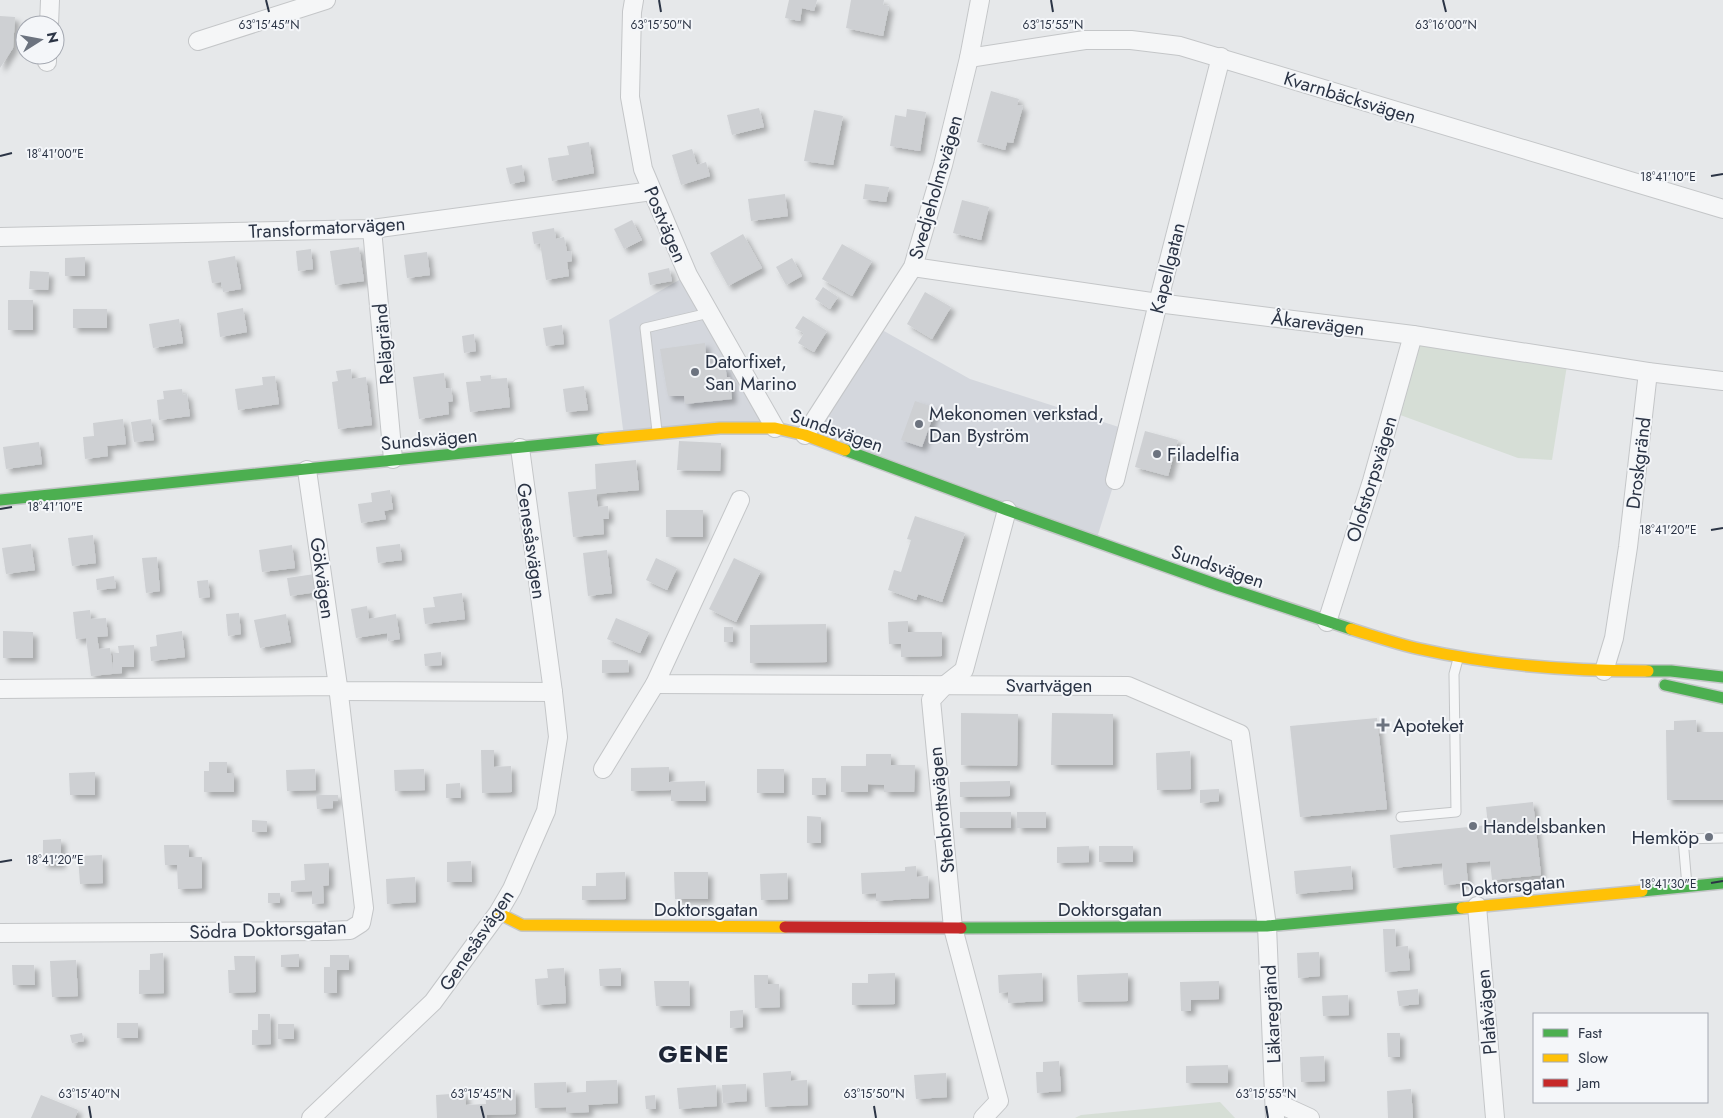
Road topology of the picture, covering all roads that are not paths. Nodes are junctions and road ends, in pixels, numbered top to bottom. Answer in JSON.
{"nodes":[{"id":1,"x":50,"y":0,"type":"edge"},
{"id":2,"x":326,"y":0,"type":"edge"},
{"id":3,"x":634,"y":0,"type":"edge"},
{"id":4,"x":980,"y":0,"type":"edge"},
{"id":5,"x":49,"y":15,"type":"edge"},
{"id":6,"x":198,"y":42,"type":"dead end"},
{"id":7,"x":1222,"y":57,"type":"junction"},
{"id":8,"x":969,"y":58,"type":"junction"},
{"id":9,"x":652,"y":191,"type":"junction"},
{"id":10,"x":1723,"y":209,"type":"edge"},
{"id":11,"x":372,"y":229,"type":"junction"},
{"id":12,"x":0,"y":237,"type":"edge"},
{"id":13,"x":913,"y":267,"type":"junction"},
{"id":14,"x":1158,"y":302,"type":"junction"},
{"id":15,"x":709,"y":313,"type":"junction"},
{"id":16,"x":1413,"y":335,"type":"junction"},
{"id":17,"x":1648,"y":372,"type":"junction"},
{"id":18,"x":1723,"y":381,"type":"edge"},
{"id":19,"x":775,"y":428,"type":"junction"},
{"id":20,"x":657,"y":433,"type":"junction"},
{"id":21,"x":804,"y":435,"type":"junction"},
{"id":22,"x":520,"y":448,"type":"junction"},
{"id":23,"x":393,"y":459,"type":"junction"},
{"id":24,"x":308,"y":470,"type":"junction"},
{"id":25,"x":1116,"y":480,"type":"dead end"},
{"id":26,"x":0,"y":500,"type":"edge"},
{"id":27,"x":740,"y":500,"type":"dead end"},
{"id":28,"x":1007,"y":510,"type":"junction"},
{"id":29,"x":1327,"y":622,"type":"junction"},
{"id":30,"x":1458,"y":657,"type":"junction"},
{"id":31,"x":1604,"y":671,"type":"junction"},
{"id":32,"x":1723,"y":677,"type":"edge"},
{"id":33,"x":655,"y":684,"type":"junction"},
{"id":34,"x":945,"y":685,"type":"junction"},
{"id":35,"x":338,"y":688,"type":"junction"},
{"id":36,"x":0,"y":689,"type":"edge"},
{"id":37,"x":553,"y":692,"type":"junction"},
{"id":38,"x":1723,"y":698,"type":"edge"},
{"id":39,"x":603,"y":769,"type":"dead end"},
{"id":40,"x":1402,"y":818,"type":"dead end"},
{"id":41,"x":1723,"y":838,"type":"edge"},
{"id":42,"x":1723,"y":883,"type":"edge"},
{"id":43,"x":1687,"y":886,"type":"junction"},
{"id":44,"x":1477,"y":906,"type":"junction"},
{"id":45,"x":498,"y":913,"type":"junction"},
{"id":46,"x":1267,"y":926,"type":"junction"},
{"id":47,"x":953,"y":928,"type":"junction"},
{"id":48,"x":0,"y":933,"type":"edge"},
{"id":49,"x":1275,"y":1110,"type":"edge"},
{"id":50,"x":311,"y":1118,"type":"edge"},
{"id":51,"x":983,"y":1118,"type":"edge"},
{"id":52,"x":1310,"y":1118,"type":"edge"},
{"id":53,"x":1494,"y":1118,"type":"edge"}],
"edges":[{"from":1,"to":5,"type":"street"},
{"from":2,"to":6,"type":"street"},
{"from":3,"to":9,"type":"street","name":"Postvägen"},
{"from":4,"to":8,"type":"street","name":"Svedjeholmsvägen"},
{"from":7,"to":8,"type":"street","name":"Kvarnbäcksvägen"},
{"from":7,"to":10,"type":"street","name":"Kvarnbäcksvägen"},
{"from":7,"to":14,"type":"street","name":"Kapellgatan"},
{"from":8,"to":13,"type":"street","name":"Svedjeholmsvägen"},
{"from":9,"to":11,"type":"street","name":"Transformatorvägen"},
{"from":9,"to":15,"type":"street","name":"Postvägen"},
{"from":11,"to":12,"type":"street","name":"Transformatorvägen"},
{"from":11,"to":23,"type":"street","name":"Relägränd"},
{"from":13,"to":14,"type":"street","name":"Åkarevägen"},
{"from":13,"to":21,"type":"street","name":"Svedjeholmsvägen"},
{"from":14,"to":16,"type":"street","name":"Åkarevägen"},
{"from":14,"to":25,"type":"street","name":"Kapellgatan"},
{"from":15,"to":19,"type":"street","name":"Postvägen"},
{"from":15,"to":20,"type":"lane"},
{"from":16,"to":17,"type":"street","name":"Åkarevägen"},
{"from":16,"to":29,"type":"street","name":"Olofstorpsvägen"},
{"from":17,"to":18,"type":"street","name":"Åkarevägen"},
{"from":17,"to":31,"type":"street","name":"Droskgränd"},
{"from":19,"to":20,"type":"street","name":"Sundsvägen"},
{"from":19,"to":21,"type":"street","name":"Sundsvägen"},
{"from":20,"to":22,"type":"street","name":"Sundsvägen"},
{"from":21,"to":28,"type":"street","name":"Sundsvägen"},
{"from":22,"to":23,"type":"street","name":"Sundsvägen"},
{"from":22,"to":37,"type":"street","name":"Genesåsvägen"},
{"from":23,"to":24,"type":"street","name":"Sundsvägen"},
{"from":24,"to":26,"type":"street","name":"Sundsvägen"},
{"from":24,"to":35,"type":"street","name":"Gökvägen"},
{"from":27,"to":33,"type":"street"},
{"from":28,"to":29,"type":"street","name":"Sundsvägen"},
{"from":28,"to":34,"type":"street","name":"Stenbrottsvägen"},
{"from":29,"to":30,"type":"street","name":"Sundsvägen"},
{"from":30,"to":31,"type":"street","name":"Sundsvägen"},
{"from":30,"to":40,"type":"lane"},
{"from":31,"to":32,"type":"street"},
{"from":31,"to":38,"type":"street"},
{"from":33,"to":34,"type":"street","name":"Svartvägen"},
{"from":33,"to":39,"type":"street"},
{"from":34,"to":46,"type":"street","name":"Svartvägen"},
{"from":34,"to":47,"type":"street","name":"Stenbrottsvägen"},
{"from":35,"to":36,"type":"street"},
{"from":35,"to":37,"type":"street"},
{"from":35,"to":48,"type":"street","name":"Södra Doktorsgatan"},
{"from":37,"to":45,"type":"street","name":"Genesåsvägen"},
{"from":41,"to":43,"type":"lane"},
{"from":42,"to":43,"type":"street","name":"Doktorsgatan"},
{"from":43,"to":44,"type":"street","name":"Doktorsgatan"},
{"from":44,"to":46,"type":"street","name":"Doktorsgatan"},
{"from":44,"to":53,"type":"street","name":"Platåvägen"},
{"from":45,"to":47,"type":"street","name":"Doktorsgatan"},
{"from":45,"to":50,"type":"street","name":"Genesåsvägen"},
{"from":46,"to":47,"type":"street","name":"Doktorsgatan"},
{"from":46,"to":49,"type":"street","name":"Läkaregränd"},
{"from":47,"to":51,"type":"street","name":"Stenbrottsvägen"},
{"from":49,"to":52,"type":"street"}]}
